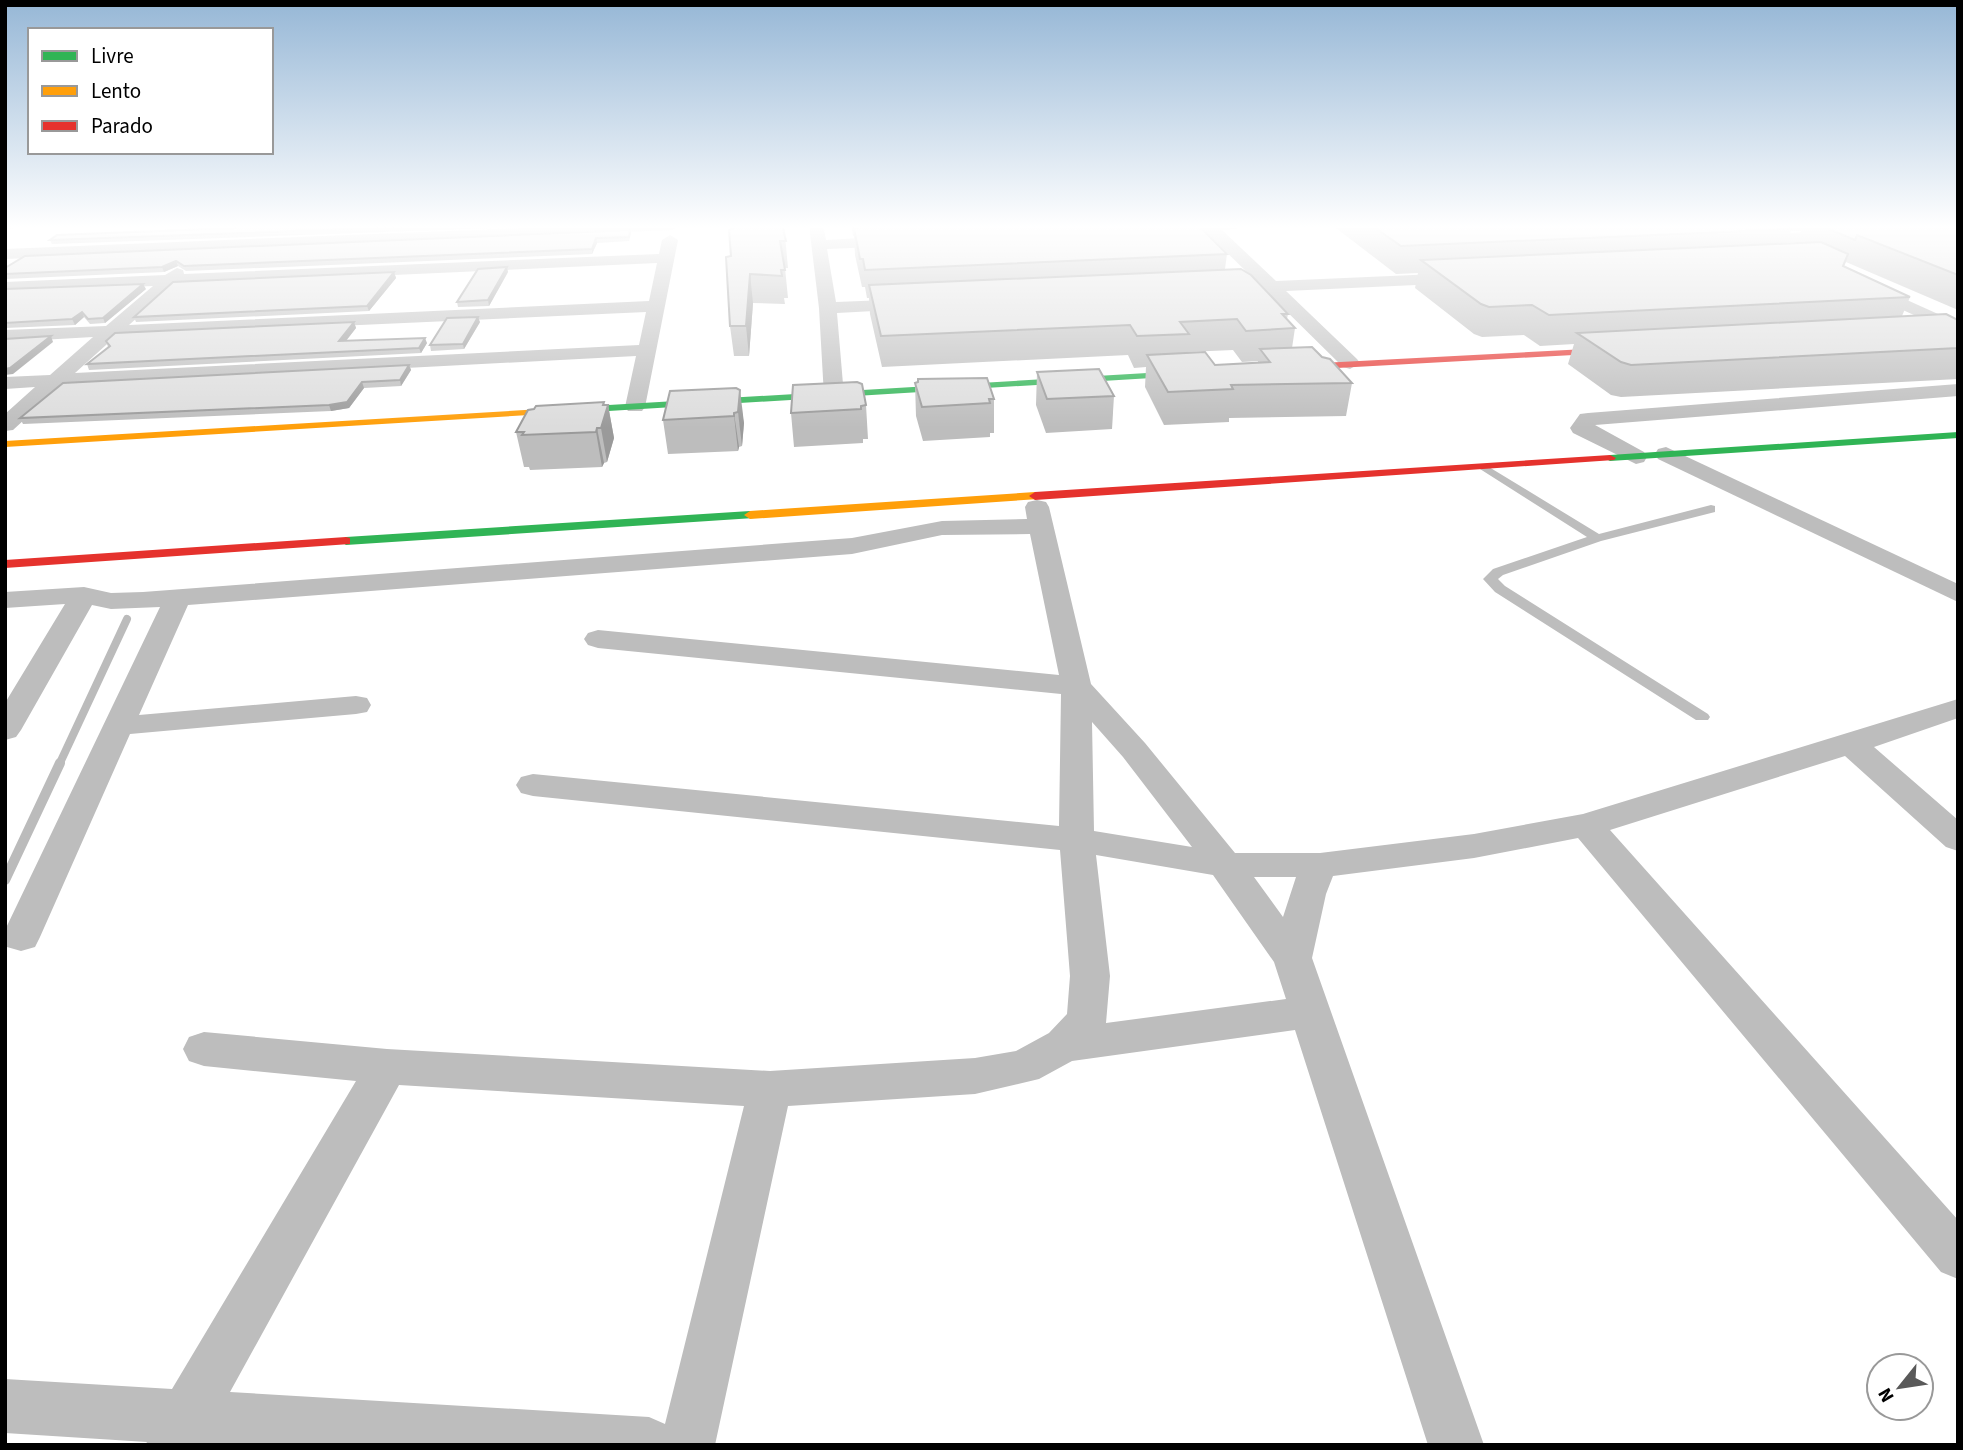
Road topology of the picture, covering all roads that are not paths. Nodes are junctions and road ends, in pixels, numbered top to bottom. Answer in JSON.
{"nodes":[{"id":1,"x":49,"y":293,"type":"edge"},
{"id":2,"x":155,"y":293,"type":"edge"},
{"id":3,"x":659,"y":293,"type":"edge"},
{"id":4,"x":826,"y":293,"type":"edge"},
{"id":5,"x":1277,"y":293,"type":"edge"},
{"id":6,"x":1879,"y":293,"type":"edge"},
{"id":7,"x":5,"y":296,"type":"edge"},
{"id":8,"x":925,"y":303,"type":"edge"},
{"id":9,"x":656,"y":306,"type":"junction"},
{"id":10,"x":828,"y":308,"type":"junction"},
{"id":11,"x":112,"y":331,"type":"junction"},
{"id":12,"x":1958,"y":331,"type":"edge"},
{"id":13,"x":1930,"y":334,"type":"edge"},
{"id":14,"x":5,"y":336,"type":"edge"},
{"id":15,"x":1640,"y":349,"type":"edge"},
{"id":16,"x":647,"y":350,"type":"junction"},
{"id":17,"x":1350,"y":363,"type":"junction"},
{"id":18,"x":1267,"y":369,"type":"edge"},
{"id":19,"x":1211,"y":372,"type":"edge"},
{"id":20,"x":56,"y":380,"type":"junction"},
{"id":21,"x":5,"y":383,"type":"edge"},
{"id":22,"x":1958,"y":390,"type":"edge"},
{"id":23,"x":834,"y":396,"type":"junction"},
{"id":24,"x":635,"y":407,"type":"junction"},
{"id":25,"x":5,"y":425,"type":"edge"},
{"id":26,"x":1958,"y":435,"type":"edge"},
{"id":27,"x":5,"y":444,"type":"edge"},
{"id":28,"x":1666,"y":454,"type":"junction"},
{"id":29,"x":1636,"y":457,"type":"junction"},
{"id":30,"x":1484,"y":467,"type":"junction"},
{"id":31,"x":1711,"y":509,"type":"dead end"},
{"id":32,"x":1038,"y":511,"type":"junction"},
{"id":33,"x":1597,"y":538,"type":"junction"},
{"id":34,"x":5,"y":564,"type":"edge"},
{"id":35,"x":1958,"y":594,"type":"edge"},
{"id":36,"x":84,"y":595,"type":"junction"},
{"id":37,"x":178,"y":597,"type":"junction"},
{"id":38,"x":5,"y":600,"type":"edge"},
{"id":39,"x":598,"y":639,"type":"dead end"},
{"id":40,"x":1076,"y":686,"type":"junction"},
{"id":41,"x":356,"y":705,"type":"dead end"},
{"id":42,"x":1958,"y":708,"type":"edge"},
{"id":43,"x":1702,"y":717,"type":"dead end"},
{"id":44,"x":118,"y":726,"type":"junction"},
{"id":45,"x":5,"y":730,"type":"edge"},
{"id":46,"x":1851,"y":744,"type":"junction"},
{"id":47,"x":533,"y":785,"type":"dead end"},
{"id":48,"x":1586,"y":825,"type":"junction"},
{"id":49,"x":1958,"y":839,"type":"edge"},
{"id":50,"x":1077,"y":840,"type":"junction"},
{"id":51,"x":1225,"y":865,"type":"junction"},
{"id":52,"x":1320,"y":865,"type":"junction"},
{"id":53,"x":21,"y":937,"type":"dead end"},
{"id":54,"x":1292,"y":958,"type":"junction"},
{"id":55,"x":1310,"y":1012,"type":"junction"},
{"id":56,"x":1064,"y":1045,"type":"junction"},
{"id":57,"x":204,"y":1049,"type":"dead end"},
{"id":58,"x":387,"y":1067,"type":"junction"},
{"id":59,"x":770,"y":1089,"type":"junction"},
{"id":60,"x":1958,"y":1256,"type":"edge"},
{"id":61,"x":5,"y":1406,"type":"edge"},
{"id":62,"x":180,"y":1431,"type":"edge"},
{"id":63,"x":649,"y":1445,"type":"edge"},
{"id":64,"x":687,"y":1445,"type":"edge"},
{"id":65,"x":1456,"y":1445,"type":"edge"}],
"edges":[{"from":1,"to":7,"type":"street"},
{"from":2,"to":11,"type":"street"},
{"from":3,"to":9,"type":"street"},
{"from":4,"to":10,"type":"street"},
{"from":5,"to":17,"type":"street"},
{"from":6,"to":12,"type":"street"},
{"from":8,"to":10,"type":"street"},
{"from":9,"to":11,"type":"street"},
{"from":9,"to":16,"type":"street"},
{"from":10,"to":23,"type":"street"},
{"from":11,"to":14,"type":"street"},
{"from":11,"to":20,"type":"street"},
{"from":12,"to":13,"type":"street"},
{"from":15,"to":17,"type":"street"},
{"from":16,"to":20,"type":"street"},
{"from":16,"to":24,"type":"street"},
{"from":17,"to":18,"type":"street"},
{"from":19,"to":23,"type":"street"},
{"from":20,"to":21,"type":"street"},
{"from":20,"to":25,"type":"street"},
{"from":22,"to":29,"type":"street"},
{"from":23,"to":24,"type":"street"},
{"from":24,"to":27,"type":"street"},
{"from":26,"to":28,"type":"street"},
{"from":28,"to":29,"type":"street"},
{"from":28,"to":35,"type":"street"},
{"from":29,"to":30,"type":"street"},
{"from":30,"to":32,"type":"street"},
{"from":30,"to":33,"type":"lane"},
{"from":31,"to":33,"type":"lane"},
{"from":32,"to":34,"type":"street"},
{"from":32,"to":37,"type":"street"},
{"from":32,"to":40,"type":"street"},
{"from":33,"to":43,"type":"lane"},
{"from":36,"to":37,"type":"street"},
{"from":36,"to":38,"type":"street"},
{"from":36,"to":45,"type":"street"},
{"from":37,"to":44,"type":"street"},
{"from":39,"to":40,"type":"street"},
{"from":40,"to":50,"type":"street"},
{"from":40,"to":51,"type":"street"},
{"from":41,"to":44,"type":"street"},
{"from":42,"to":46,"type":"street"},
{"from":44,"to":53,"type":"street"},
{"from":46,"to":48,"type":"street"},
{"from":46,"to":49,"type":"street"},
{"from":47,"to":50,"type":"street"},
{"from":48,"to":52,"type":"street"},
{"from":48,"to":60,"type":"street"},
{"from":50,"to":51,"type":"street"},
{"from":50,"to":56,"type":"street"},
{"from":51,"to":52,"type":"street"},
{"from":51,"to":54,"type":"street"},
{"from":52,"to":54,"type":"street"},
{"from":54,"to":55,"type":"street"},
{"from":55,"to":56,"type":"street"},
{"from":55,"to":65,"type":"street"},
{"from":56,"to":59,"type":"street"},
{"from":57,"to":58,"type":"street"},
{"from":58,"to":59,"type":"street"},
{"from":58,"to":62,"type":"street"},
{"from":59,"to":64,"type":"street"},
{"from":61,"to":62,"type":"street"},
{"from":62,"to":63,"type":"street"}]}
